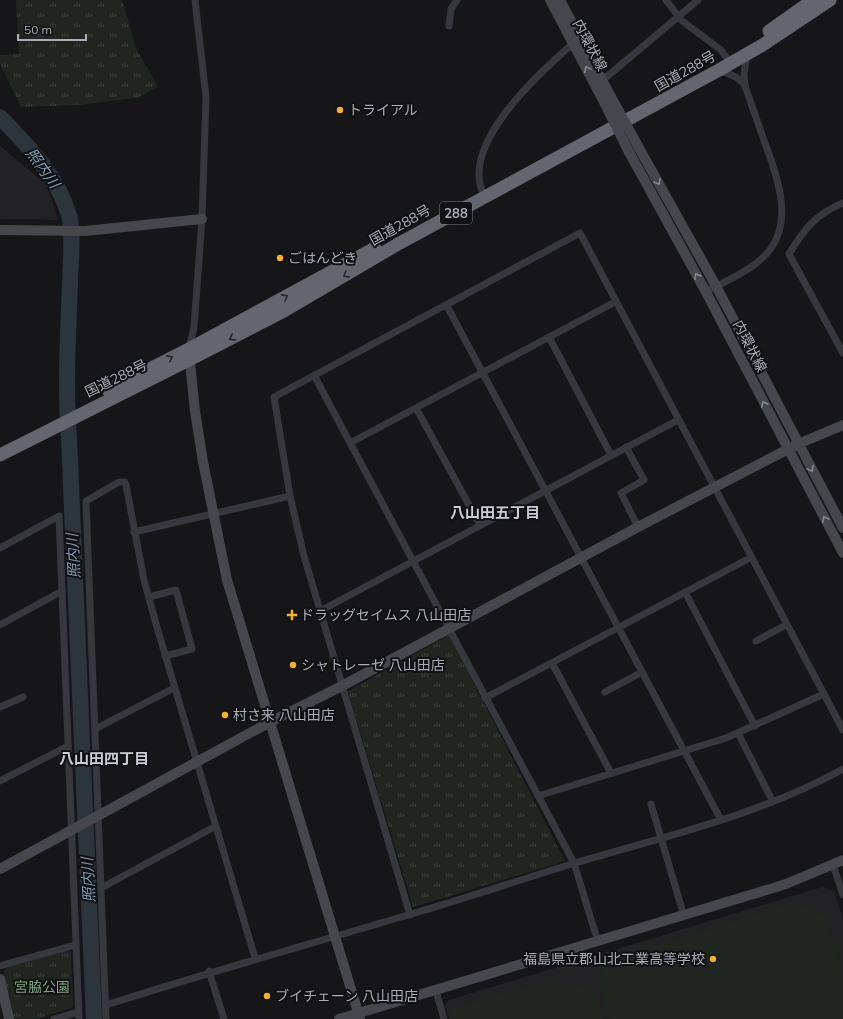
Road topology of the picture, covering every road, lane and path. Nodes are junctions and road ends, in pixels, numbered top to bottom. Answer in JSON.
{"nodes":[{"id":1,"x":195,"y":0,"type":"edge"},
{"id":2,"x":457,"y":0,"type":"edge"},
{"id":3,"x":550,"y":0,"type":"edge"},
{"id":4,"x":560,"y":0,"type":"edge"},
{"id":5,"x":666,"y":0,"type":"edge"},
{"id":6,"x":698,"y":0,"type":"edge"},
{"id":7,"x":813,"y":0,"type":"edge"},
{"id":8,"x":830,"y":0,"type":"edge"},
{"id":9,"x":678,"y":17,"type":"junction"},
{"id":10,"x":449,"y":26,"type":"dead end"},
{"id":11,"x":576,"y":40,"type":"junction"},
{"id":12,"x":748,"y":54,"type":"junction"},
{"id":13,"x":726,"y":57,"type":"junction"},
{"id":14,"x":719,"y":70,"type":"junction"},
{"id":15,"x":603,"y":80,"type":"junction"},
{"id":16,"x":745,"y":86,"type":"junction"},
{"id":17,"x":608,"y":99,"type":"junction"},
{"id":18,"x":634,"y":150,"type":"junction"},
{"id":19,"x":484,"y":194,"type":"junction"},
{"id":20,"x":843,"y":203,"type":"edge"},
{"id":21,"x":202,"y":218,"type":"junction"},
{"id":22,"x":0,"y":230,"type":"edge"},
{"id":23,"x":716,"y":286,"type":"junction"},
{"id":24,"x":706,"y":292,"type":"junction"},
{"id":25,"x":615,"y":302,"type":"junction"},
{"id":26,"x":447,"y":306,"type":"junction"},
{"id":27,"x":549,"y":337,"type":"junction"},
{"id":28,"x":840,"y":341,"type":"edge"},
{"id":29,"x":843,"y":353,"type":"edge"},
{"id":30,"x":189,"y":355,"type":"junction"},
{"id":31,"x":483,"y":372,"type":"junction"},
{"id":32,"x":315,"y":377,"type":"junction"},
{"id":33,"x":416,"y":408,"type":"junction"},
{"id":34,"x":678,"y":420,"type":"junction"},
{"id":35,"x":49,"y":425,"type":"junction"},
{"id":36,"x":843,"y":425,"type":"edge"},
{"id":37,"x":350,"y":443,"type":"junction"},
{"id":38,"x":798,"y":444,"type":"junction"},
{"id":39,"x":0,"y":446,"type":"edge"},
{"id":40,"x":626,"y":447,"type":"junction"},
{"id":41,"x":787,"y":449,"type":"junction"},
{"id":42,"x":0,"y":455,"type":"edge"},
{"id":43,"x":611,"y":455,"type":"junction"},
{"id":44,"x":714,"y":488,"type":"junction"},
{"id":45,"x":546,"y":490,"type":"junction"},
{"id":46,"x":290,"y":496,"type":"junction"},
{"id":47,"x":212,"y":514,"type":"junction"},
{"id":48,"x":480,"y":526,"type":"junction"},
{"id":49,"x":638,"y":527,"type":"junction"},
{"id":50,"x":843,"y":528,"type":"edge"},
{"id":51,"x":134,"y":532,"type":"junction"},
{"id":52,"x":0,"y":548,"type":"edge"},
{"id":53,"x":843,"y":553,"type":"edge"},
{"id":54,"x":582,"y":558,"type":"junction"},
{"id":55,"x":750,"y":558,"type":"junction"},
{"id":56,"x":413,"y":562,"type":"junction"},
{"id":57,"x":62,"y":591,"type":"junction"},
{"id":58,"x":685,"y":592,"type":"junction"},
{"id":59,"x":149,"y":597,"type":"junction"},
{"id":60,"x":320,"y":611,"type":"junction"},
{"id":61,"x":0,"y":625,"type":"edge"},
{"id":62,"x":786,"y":625,"type":"junction"},
{"id":63,"x":619,"y":627,"type":"junction"},
{"id":64,"x":449,"y":628,"type":"junction"},
{"id":65,"x":756,"y":641,"type":"dead end"},
{"id":66,"x":165,"y":656,"type":"junction"},
{"id":67,"x":552,"y":663,"type":"junction"},
{"id":68,"x":642,"y":672,"type":"junction"},
{"id":69,"x":342,"y":686,"type":"junction"},
{"id":70,"x":174,"y":688,"type":"junction"},
{"id":71,"x":605,"y":692,"type":"dead end"},
{"id":72,"x":824,"y":694,"type":"junction"},
{"id":73,"x":23,"y":697,"type":"dead end"},
{"id":74,"x":485,"y":698,"type":"junction"},
{"id":75,"x":0,"y":707,"type":"edge"},
{"id":76,"x":270,"y":722,"type":"junction"},
{"id":77,"x":755,"y":726,"type":"junction"},
{"id":78,"x":95,"y":729,"type":"junction"},
{"id":79,"x":843,"y":730,"type":"edge"},
{"id":80,"x":738,"y":733,"type":"junction"},
{"id":81,"x":68,"y":746,"type":"junction"},
{"id":82,"x":685,"y":752,"type":"junction"},
{"id":83,"x":197,"y":762,"type":"junction"},
{"id":84,"x":843,"y":769,"type":"edge"},
{"id":85,"x":611,"y":773,"type":"junction"},
{"id":86,"x":0,"y":781,"type":"edge"},
{"id":87,"x":538,"y":796,"type":"junction"},
{"id":88,"x":773,"y":802,"type":"junction"},
{"id":89,"x":651,"y":804,"type":"dead end"},
{"id":90,"x":99,"y":816,"type":"junction"},
{"id":91,"x":721,"y":820,"type":"junction"},
{"id":92,"x":216,"y":826,"type":"junction"},
{"id":93,"x":72,"y":831,"type":"junction"},
{"id":94,"x":661,"y":838,"type":"junction"},
{"id":95,"x":843,"y":860,"type":"edge"},
{"id":96,"x":574,"y":863,"type":"junction"},
{"id":97,"x":834,"y":865,"type":"junction"},
{"id":98,"x":0,"y":870,"type":"edge"},
{"id":99,"x":101,"y":888,"type":"junction"},
{"id":100,"x":843,"y":895,"type":"edge"},
{"id":101,"x":410,"y":915,"type":"junction"},
{"id":102,"x":684,"y":916,"type":"junction"},
{"id":103,"x":334,"y":936,"type":"junction"},
{"id":104,"x":598,"y":942,"type":"junction"},
{"id":105,"x":75,"y":945,"type":"junction"},
{"id":106,"x":255,"y":958,"type":"junction"},
{"id":107,"x":0,"y":966,"type":"edge"},
{"id":108,"x":209,"y":971,"type":"junction"},
{"id":109,"x":0,"y":979,"type":"edge"},
{"id":110,"x":436,"y":991,"type":"junction"},
{"id":111,"x":106,"y":1005,"type":"junction"},
{"id":112,"x":78,"y":1015,"type":"edge"},
{"id":113,"x":359,"y":1016,"type":"edge"},
{"id":114,"x":9,"y":1019,"type":"edge"},
{"id":115,"x":54,"y":1019,"type":"edge"},
{"id":116,"x":106,"y":1019,"type":"edge"},
{"id":117,"x":224,"y":1019,"type":"edge"},
{"id":118,"x":339,"y":1019,"type":"edge"},
{"id":119,"x":444,"y":1019,"type":"edge"}],
"edges":[{"from":1,"to":21,"type":"street"},
{"from":2,"to":10,"type":"street"},
{"from":3,"to":11,"type":"street","name":"内環状線"},
{"from":4,"to":11,"type":"street","name":"内環状線"},
{"from":5,"to":9,"type":"street"},
{"from":6,"to":9,"type":"street"},
{"from":7,"to":13,"type":"highway","name":"国道288号","number":"288"},
{"from":8,"to":12,"type":"highway","name":"国道288号","number":"288"},
{"from":9,"to":13,"type":"street"},
{"from":9,"to":15,"type":"street"},
{"from":11,"to":15,"type":"street","name":"内環状線"},
{"from":17,"to":11,"type":"street","name":"内環状線","one_way":true},
{"from":11,"to":19,"type":"street"},
{"from":12,"to":14,"type":"highway","name":"国道288号","number":"288"},
{"from":12,"to":16,"type":"street"},
{"from":13,"to":19,"type":"highway","name":"国道288号","number":"288"},
{"from":14,"to":16,"type":"street"},
{"from":14,"to":19,"type":"highway","name":"国道288号","number":"288"},
{"from":15,"to":17,"type":"street","name":"内環状線"},
{"from":16,"to":23,"type":"street"},
{"from":17,"to":18,"type":"street","bridge":true},
{"from":18,"to":23,"type":"street","one_way":true},
{"from":24,"to":18,"type":"street","name":"内環状線","one_way":true},
{"from":19,"to":30,"type":"highway","name":"国道288号","number":"288"},
{"from":20,"to":28,"type":"street"},
{"from":21,"to":22,"type":"street"},
{"from":21,"to":30,"type":"street"},
{"from":23,"to":24,"type":"street"},
{"from":23,"to":38,"type":"street"},
{"from":41,"to":24,"type":"street","name":"内環状線","one_way":true},
{"from":25,"to":26,"type":"street"},
{"from":25,"to":27,"type":"street"},
{"from":25,"to":34,"type":"street"},
{"from":26,"to":31,"type":"street"},
{"from":26,"to":32,"type":"street"},
{"from":27,"to":31,"type":"street"},
{"from":27,"to":43,"type":"street"},
{"from":28,"to":29,"type":"street"},
{"from":30,"to":35,"type":"highway","name":"国道288号","number":"288"},
{"from":30,"to":47,"type":"street"},
{"from":31,"to":33,"type":"street"},
{"from":31,"to":45,"type":"street"},
{"from":32,"to":37,"type":"street"},
{"from":32,"to":46,"type":"street"},
{"from":33,"to":37,"type":"street"},
{"from":33,"to":48,"type":"street"},
{"from":34,"to":40,"type":"street"},
{"from":34,"to":44,"type":"street"},
{"from":35,"to":39,"type":"highway","name":"国道288号","number":"288"},
{"from":35,"to":42,"type":"highway","name":"国道288号","number":"288"},
{"from":36,"to":38,"type":"street"},
{"from":37,"to":56,"type":"street"},
{"from":38,"to":41,"type":"street"},
{"from":38,"to":50,"type":"street","one_way":true},
{"from":40,"to":43,"type":"street"},
{"from":40,"to":49,"type":"street"},
{"from":41,"to":44,"type":"street"},
{"from":53,"to":41,"type":"street","name":"内環状線","one_way":true},
{"from":43,"to":45,"type":"street"},
{"from":44,"to":49,"type":"street"},
{"from":44,"to":55,"type":"street"},
{"from":45,"to":48,"type":"street"},
{"from":45,"to":54,"type":"street"},
{"from":46,"to":47,"type":"street"},
{"from":46,"to":60,"type":"street"},
{"from":47,"to":51,"type":"street"},
{"from":47,"to":76,"type":"street"},
{"from":48,"to":56,"type":"street"},
{"from":49,"to":54,"type":"street"},
{"from":51,"to":59,"type":"street"},
{"from":51,"to":78,"type":"street"},
{"from":52,"to":57,"type":"street"},
{"from":54,"to":63,"type":"street"},
{"from":54,"to":64,"type":"street"},
{"from":55,"to":58,"type":"street"},
{"from":55,"to":62,"type":"street"},
{"from":56,"to":60,"type":"street"},
{"from":56,"to":64,"type":"street"},
{"from":57,"to":61,"type":"street"},
{"from":57,"to":81,"type":"street"},
{"from":58,"to":63,"type":"street"},
{"from":58,"to":77,"type":"street"},
{"from":59,"to":66,"type":"street"},
{"from":59,"to":66,"type":"street"},
{"from":60,"to":69,"type":"street"},
{"from":62,"to":65,"type":"street"},
{"from":62,"to":72,"type":"street"},
{"from":63,"to":67,"type":"street"},
{"from":63,"to":68,"type":"street"},
{"from":64,"to":69,"type":"street"},
{"from":64,"to":74,"type":"street"},
{"from":66,"to":70,"type":"street"},
{"from":67,"to":74,"type":"street"},
{"from":67,"to":85,"type":"street"},
{"from":68,"to":71,"type":"street"},
{"from":68,"to":82,"type":"street"},
{"from":69,"to":76,"type":"street"},
{"from":69,"to":101,"type":"street"},
{"from":70,"to":78,"type":"street"},
{"from":70,"to":83,"type":"street"},
{"from":72,"to":77,"type":"street"},
{"from":72,"to":79,"type":"street"},
{"from":73,"to":75,"type":"street"},
{"from":74,"to":87,"type":"street"},
{"from":76,"to":83,"type":"street"},
{"from":76,"to":103,"type":"street"},
{"from":77,"to":80,"type":"street"},
{"from":78,"to":90,"type":"street"},
{"from":80,"to":82,"type":"street"},
{"from":80,"to":88,"type":"street"},
{"from":81,"to":86,"type":"street"},
{"from":81,"to":93,"type":"street"},
{"from":82,"to":85,"type":"street"},
{"from":82,"to":91,"type":"street"},
{"from":83,"to":90,"type":"street"},
{"from":83,"to":92,"type":"street"},
{"from":84,"to":88,"type":"street"},
{"from":85,"to":87,"type":"street"},
{"from":87,"to":96,"type":"street"},
{"from":88,"to":91,"type":"street"},
{"from":89,"to":94,"type":"street"},
{"from":90,"to":93,"type":"street"},
{"from":90,"to":99,"type":"street"},
{"from":91,"to":94,"type":"street"},
{"from":92,"to":99,"type":"street"},
{"from":92,"to":106,"type":"street"},
{"from":93,"to":98,"type":"street"},
{"from":93,"to":105,"type":"street"},
{"from":94,"to":96,"type":"street"},
{"from":94,"to":102,"type":"street"},
{"from":95,"to":97,"type":"street"},
{"from":96,"to":101,"type":"street"},
{"from":96,"to":104,"type":"street"},
{"from":97,"to":100,"type":"street"},
{"from":97,"to":102,"type":"street"},
{"from":99,"to":111,"type":"street"},
{"from":101,"to":103,"type":"street"},
{"from":102,"to":104,"type":"street"},
{"from":103,"to":106,"type":"street"},
{"from":103,"to":113,"type":"street"},
{"from":104,"to":110,"type":"street"},
{"from":105,"to":107,"type":"street"},
{"from":105,"to":112,"type":"street"},
{"from":106,"to":108,"type":"street"},
{"from":108,"to":111,"type":"street"},
{"from":108,"to":117,"type":"street"},
{"from":109,"to":114,"type":"street"},
{"from":110,"to":113,"type":"street"},
{"from":110,"to":119,"type":"street"},
{"from":111,"to":116,"type":"street"},
{"from":112,"to":115,"type":"street"},
{"from":113,"to":118,"type":"street"}]}
